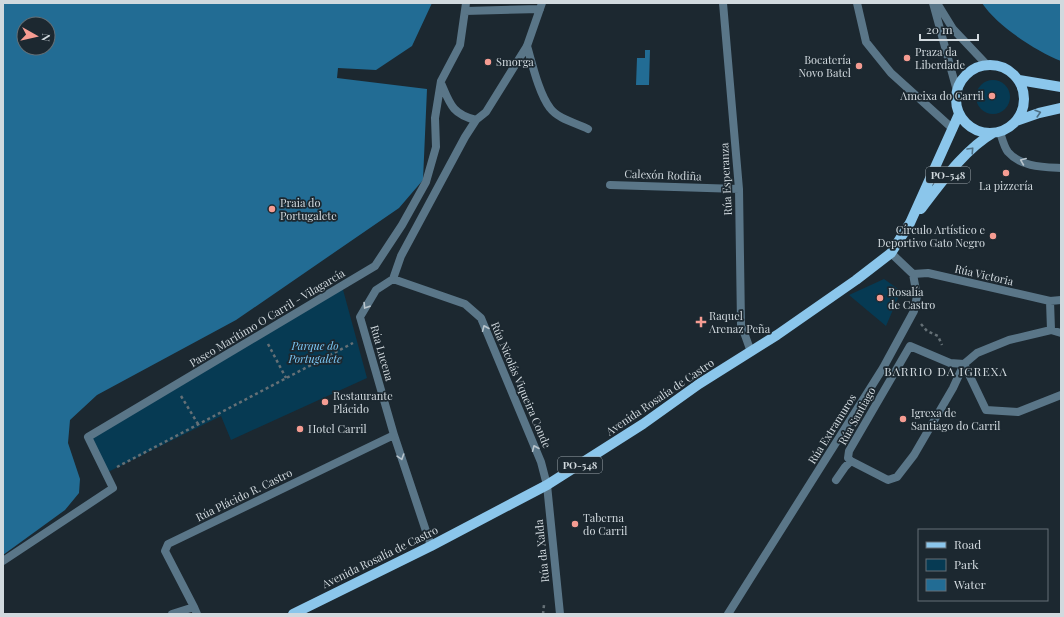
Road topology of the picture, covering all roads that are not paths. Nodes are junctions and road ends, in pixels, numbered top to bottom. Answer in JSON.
{"nodes":[{"id":1,"x":723,"y":3,"type":"edge"},
{"id":2,"x":857,"y":3,"type":"edge"},
{"id":3,"x":933,"y":3,"type":"edge"},
{"id":4,"x":937,"y":3,"type":"edge"},
{"id":5,"x":541,"y":6,"type":"edge"},
{"id":6,"x":466,"y":7,"type":"edge"},
{"id":7,"x":527,"y":46,"type":"junction"},
{"id":8,"x":987,"y":65,"type":"junction"},
{"id":9,"x":1019,"y":80,"type":"junction"},
{"id":10,"x":440,"y":82,"type":"junction"},
{"id":11,"x":1061,"y":87,"type":"edge"},
{"id":12,"x":957,"y":91,"type":"junction"},
{"id":13,"x":1061,"y":108,"type":"edge"},
{"id":14,"x":959,"y":114,"type":"junction"},
{"id":15,"x":476,"y":120,"type":"junction"},
{"id":16,"x":1016,"y":121,"type":"junction"},
{"id":17,"x":588,"y":129,"type":"dead end"},
{"id":18,"x":953,"y":129,"type":"junction"},
{"id":19,"x":996,"y":132,"type":"junction"},
{"id":20,"x":1061,"y":168,"type":"edge"},
{"id":21,"x":610,"y":185,"type":"dead end"},
{"id":22,"x":739,"y":189,"type":"junction"},
{"id":23,"x":910,"y":223,"type":"junction"},
{"id":24,"x":891,"y":253,"type":"junction"},
{"id":25,"x":913,"y":274,"type":"junction"},
{"id":26,"x":393,"y":279,"type":"junction"},
{"id":27,"x":1061,"y":300,"type":"edge"},
{"id":28,"x":1050,"y":301,"type":"junction"},
{"id":29,"x":1050,"y":330,"type":"junction"},
{"id":30,"x":1061,"y":333,"type":"edge"},
{"id":31,"x":751,"y":352,"type":"junction"},
{"id":32,"x":964,"y":364,"type":"junction"},
{"id":33,"x":1061,"y":395,"type":"edge"},
{"id":34,"x":394,"y":435,"type":"junction"},
{"id":35,"x":852,"y":461,"type":"junction"},
{"id":36,"x":836,"y":480,"type":"dead end"},
{"id":37,"x":547,"y":485,"type":"junction"},
{"id":38,"x":431,"y":546,"type":"junction"},
{"id":39,"x":3,"y":561,"type":"edge"},
{"id":40,"x":195,"y":611,"type":"edge"},
{"id":41,"x":172,"y":614,"type":"edge"},
{"id":42,"x":292,"y":614,"type":"edge"},
{"id":43,"x":560,"y":614,"type":"edge"},
{"id":44,"x":728,"y":614,"type":"edge"}],
"edges":[{"from":1,"to":22,"type":"street","name":"Rúa Esperanza"},
{"from":2,"to":18,"type":"street"},
{"from":3,"to":12,"type":"street"},
{"from":4,"to":8,"type":"street"},
{"from":5,"to":6,"type":"street"},
{"from":5,"to":7,"type":"street"},
{"from":6,"to":10,"type":"street","name":"Paseo Marítimo O Carril - Vilagarcía"},
{"from":7,"to":15,"type":"street"},
{"from":7,"to":17,"type":"street"},
{"from":8,"to":9,"type":"main road"},
{"from":8,"to":12,"type":"main road"},
{"from":9,"to":11,"type":"main road"},
{"from":9,"to":16,"type":"main road"},
{"from":10,"to":15,"type":"street"},
{"from":10,"to":39,"type":"street","name":"Paseo Marítimo O Carril - Vilagarcía"},
{"from":12,"to":14,"type":"main road","number":"PO-548"},
{"from":16,"to":13,"type":"main road","number":"PO-548","one_way":true},
{"from":14,"to":18,"type":"main road","name":"Avenida Rosalía de Castro","number":"PO-548"},
{"from":14,"to":19,"type":"main road"},
{"from":15,"to":26,"type":"street"},
{"from":16,"to":19,"type":"main road","number":"PO-548"},
{"from":18,"to":23,"type":"main road","name":"Avenida Rosalía de Castro","number":"PO-548"},
{"from":20,"to":19,"type":"street","one_way":true},
{"from":23,"to":19,"type":"main road","number":"PO-548","one_way":true},
{"from":21,"to":22,"type":"street","name":"Calexón Rodiña"},
{"from":22,"to":31,"type":"street","name":"Rúa Esperanza"},
{"from":23,"to":24,"type":"main road","name":"Avenida Rosalía de Castro","number":"PO-548"},
{"from":24,"to":25,"type":"street"},
{"from":24,"to":31,"type":"main road","name":"Avenida Rosalía de Castro","number":"PO-548"},
{"from":25,"to":28,"type":"street","name":"Rúa Victoria"},
{"from":25,"to":44,"type":"street","name":"Rúa Extramuros"},
{"from":26,"to":34,"type":"street","name":"Rúa Lucena","one_way":true},
{"from":37,"to":26,"type":"street","name":"Rúa Nicolás Viqueira Conde","one_way":true},
{"from":27,"to":28,"type":"street","name":"Rúa Victoria"},
{"from":28,"to":29,"type":"street"},
{"from":29,"to":30,"type":"street","name":"Rúa Santiago"},
{"from":29,"to":32,"type":"street","name":"Rúa Santiago"},
{"from":31,"to":37,"type":"main road","name":"Avenida Rosalía de Castro","number":"PO-548"},
{"from":32,"to":33,"type":"street"},
{"from":32,"to":35,"type":"street","name":"Rúa Santiago"},
{"from":32,"to":35,"type":"street","name":"Rúa Santiago"},
{"from":34,"to":38,"type":"street","name":"Rúa Lucena","one_way":true},
{"from":34,"to":40,"type":"street","name":"Rúa Plácido R. Castro"},
{"from":35,"to":36,"type":"street","name":"Rúa Santiago"},
{"from":37,"to":38,"type":"main road","name":"Avenida Rosalía de Castro","number":"PO-548"},
{"from":37,"to":43,"type":"street","name":"Rúa da Xalda"},
{"from":38,"to":42,"type":"main road","name":"Avenida Rosalía de Castro","number":"PO-548"},
{"from":40,"to":41,"type":"street"}]}
